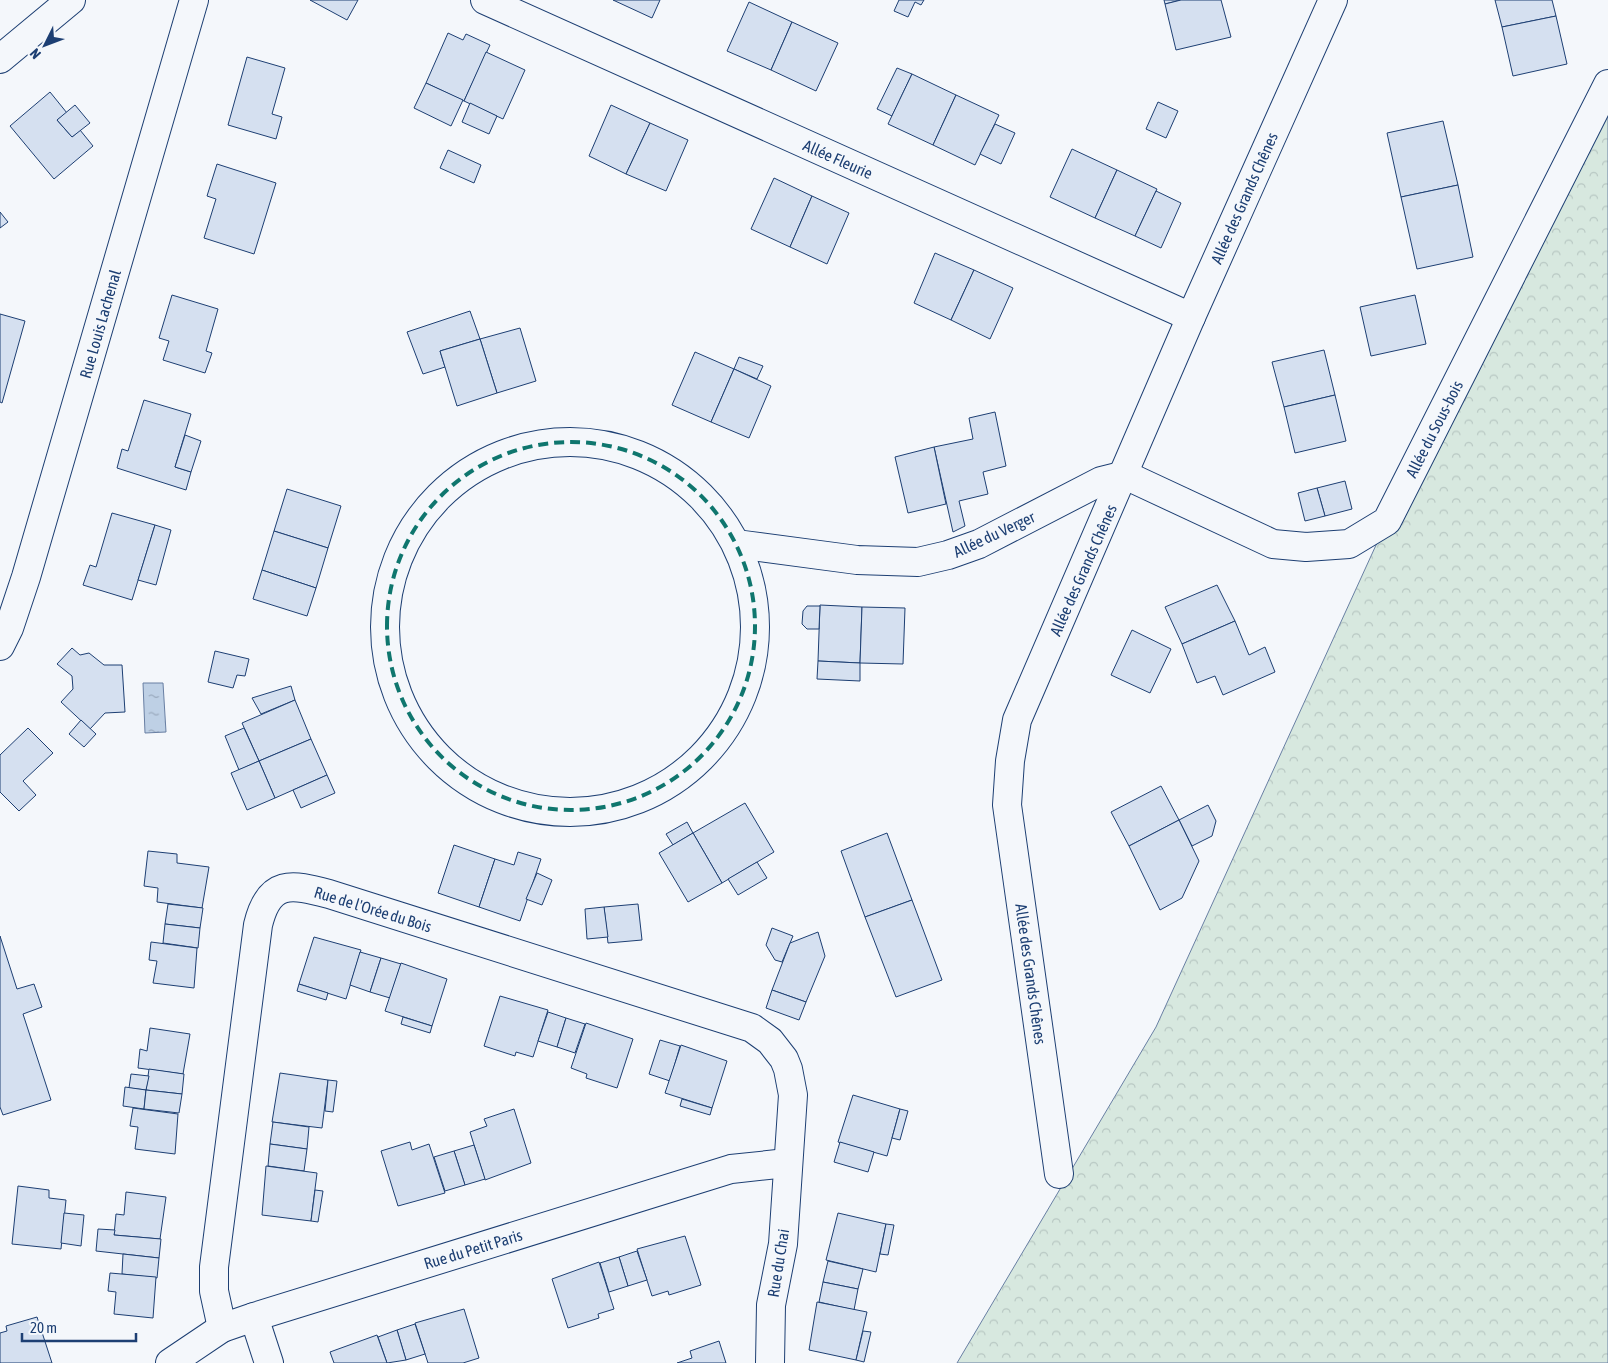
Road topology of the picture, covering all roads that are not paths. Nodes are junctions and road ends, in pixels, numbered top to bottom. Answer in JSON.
{"nodes":[{"id":1,"x":71,"y":0,"type":"edge"},
{"id":2,"x":194,"y":0,"type":"edge"},
{"id":3,"x":485,"y":0,"type":"edge"},
{"id":4,"x":1333,"y":0,"type":"edge"},
{"id":5,"x":0,"y":59,"type":"edge"},
{"id":6,"x":1608,"y":84,"type":"edge"},
{"id":7,"x":1191,"y":317,"type":"junction"},
{"id":8,"x":1125,"y":475,"type":"junction"},
{"id":9,"x":736,"y":544,"type":"junction"},
{"id":10,"x":0,"y":646,"type":"edge"},
{"id":11,"x":787,"y":1163,"type":"junction"},
{"id":12,"x":1059,"y":1174,"type":"dead end"},
{"id":13,"x":254,"y":1317,"type":"junction"},
{"id":14,"x":222,"y":1328,"type":"junction"},
{"id":15,"x":170,"y":1363,"type":"edge"},
{"id":16,"x":269,"y":1363,"type":"edge"},
{"id":17,"x":770,"y":1363,"type":"edge"}],
"edges":[{"from":1,"to":5,"type":"street"},
{"from":2,"to":10,"type":"street","name":"Rue Louis Lachenal"},
{"from":3,"to":7,"type":"street","name":"Allée Fleurie"},
{"from":4,"to":7,"type":"street","name":"Allée des Grands Chênes"},
{"from":6,"to":8,"type":"street","name":"Allée du Sous-bois"},
{"from":7,"to":8,"type":"street","name":"Allée des Grands Chênes"},
{"from":8,"to":9,"type":"street","name":"Allée du Verger"},
{"from":8,"to":12,"type":"street","name":"Allée des Grands Chênes"},
{"from":9,"to":9,"type":"street"},
{"from":11,"to":13,"type":"street","name":"Rue du Petit Paris"},
{"from":11,"to":14,"type":"street","name":"Rue de l'Orée du Bois"},
{"from":11,"to":17,"type":"street","name":"Rue du Chai"},
{"from":13,"to":14,"type":"street","name":"Rue du Petit Paris"},
{"from":13,"to":16,"type":"street"},
{"from":14,"to":15,"type":"street","name":"Rue du Petit Paris"}]}
